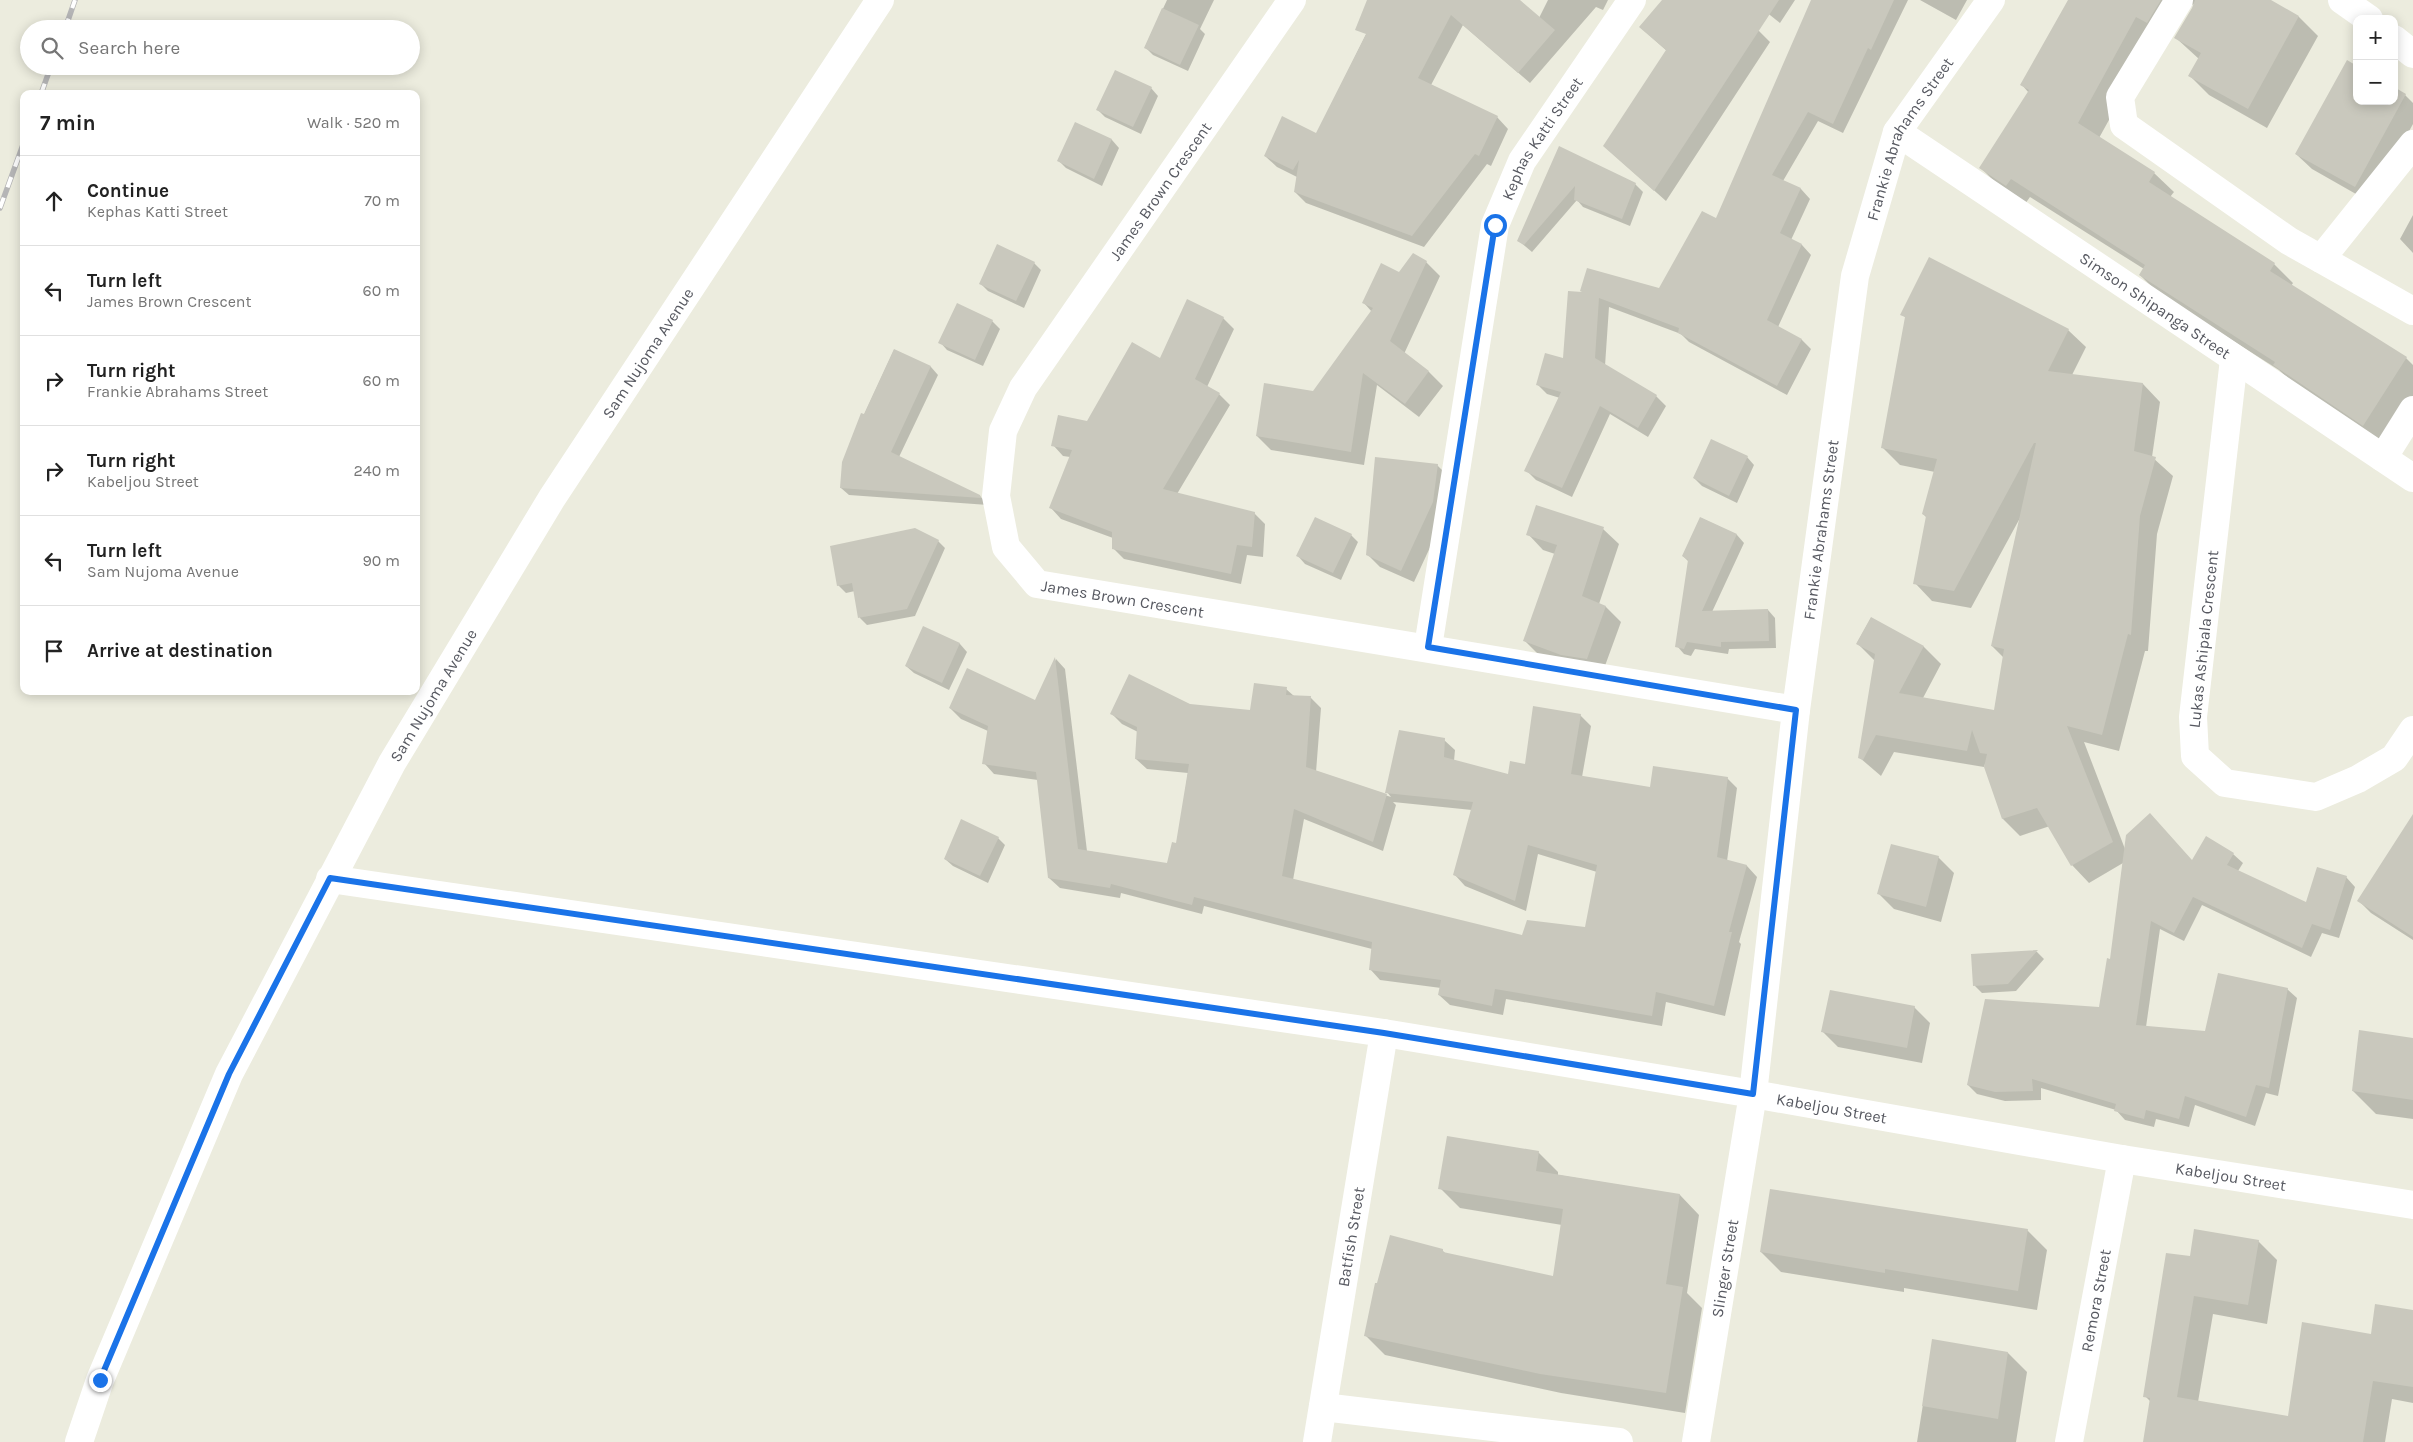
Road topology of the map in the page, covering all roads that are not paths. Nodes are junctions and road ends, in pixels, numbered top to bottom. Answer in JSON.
{"nodes":[{"id":1,"x":880,"y":0,"type":"edge"},
{"id":2,"x":1292,"y":0,"type":"edge"},
{"id":3,"x":1632,"y":0,"type":"edge"},
{"id":4,"x":1991,"y":0,"type":"edge"},
{"id":5,"x":2179,"y":0,"type":"edge"},
{"id":6,"x":2398,"y":42,"type":"edge"},
{"id":7,"x":2413,"y":54,"type":"edge"},
{"id":8,"x":1898,"y":132,"type":"junction"},
{"id":9,"x":2413,"y":144,"type":"edge"},
{"id":10,"x":2321,"y":259,"type":"junction"},
{"id":11,"x":2413,"y":311,"type":"edge"},
{"id":12,"x":2234,"y":359,"type":"junction"},
{"id":13,"x":2413,"y":410,"type":"edge"},
{"id":14,"x":2383,"y":458,"type":"junction"},
{"id":15,"x":2413,"y":478,"type":"edge"},
{"id":16,"x":1428,"y":647,"type":"junction"},
{"id":17,"x":1796,"y":710,"type":"junction"},
{"id":18,"x":2413,"y":730,"type":"edge"},
{"id":19,"x":330,"y":878,"type":"junction"},
{"id":20,"x":1384,"y":1033,"type":"junction"},
{"id":21,"x":1753,"y":1094,"type":"junction"},
{"id":22,"x":2122,"y":1159,"type":"junction"},
{"id":23,"x":2413,"y":1205,"type":"edge"},
{"id":24,"x":1323,"y":1407,"type":"junction"},
{"id":25,"x":79,"y":1442,"type":"edge"},
{"id":26,"x":1317,"y":1442,"type":"edge"},
{"id":27,"x":1619,"y":1442,"type":"edge"},
{"id":28,"x":1696,"y":1442,"type":"edge"},
{"id":29,"x":2069,"y":1442,"type":"edge"}],
"edges":[{"from":1,"to":19,"type":"street","name":"Sam Nujoma Avenue"},
{"from":2,"to":16,"type":"street","name":"James Brown Crescent"},
{"from":3,"to":16,"type":"street","name":"Kephas Katti Street"},
{"from":4,"to":8,"type":"street","name":"Frankie Abrahams Street"},
{"from":5,"to":10,"type":"street"},
{"from":6,"to":7,"type":"street"},
{"from":8,"to":12,"type":"street","name":"Simson Shipanga Street"},
{"from":8,"to":17,"type":"street","name":"Frankie Abrahams Street"},
{"from":9,"to":10,"type":"street"},
{"from":10,"to":11,"type":"street"},
{"from":12,"to":14,"type":"street","name":"Simson Shipanga Street"},
{"from":12,"to":18,"type":"street","name":"Lukas Ashipala Crescent"},
{"from":13,"to":14,"type":"street"},
{"from":14,"to":15,"type":"street","name":"Simson Shipanga Street"},
{"from":16,"to":17,"type":"street","name":"James Brown Crescent"},
{"from":17,"to":21,"type":"street","name":"Frankie Abrahams Street"},
{"from":19,"to":20,"type":"street","name":"Kabeljou Street"},
{"from":19,"to":25,"type":"street","name":"Sam Nujoma Avenue"},
{"from":20,"to":21,"type":"street","name":"Kabeljou Street"},
{"from":20,"to":24,"type":"street","name":"Batfish Street"},
{"from":21,"to":22,"type":"street","name":"Kabeljou Street"},
{"from":21,"to":28,"type":"street","name":"Slinger Street"},
{"from":22,"to":23,"type":"street","name":"Kabeljou Street"},
{"from":22,"to":29,"type":"street","name":"Remora Street"},
{"from":24,"to":26,"type":"street","name":"Batfish Street"},
{"from":24,"to":27,"type":"street"}]}
